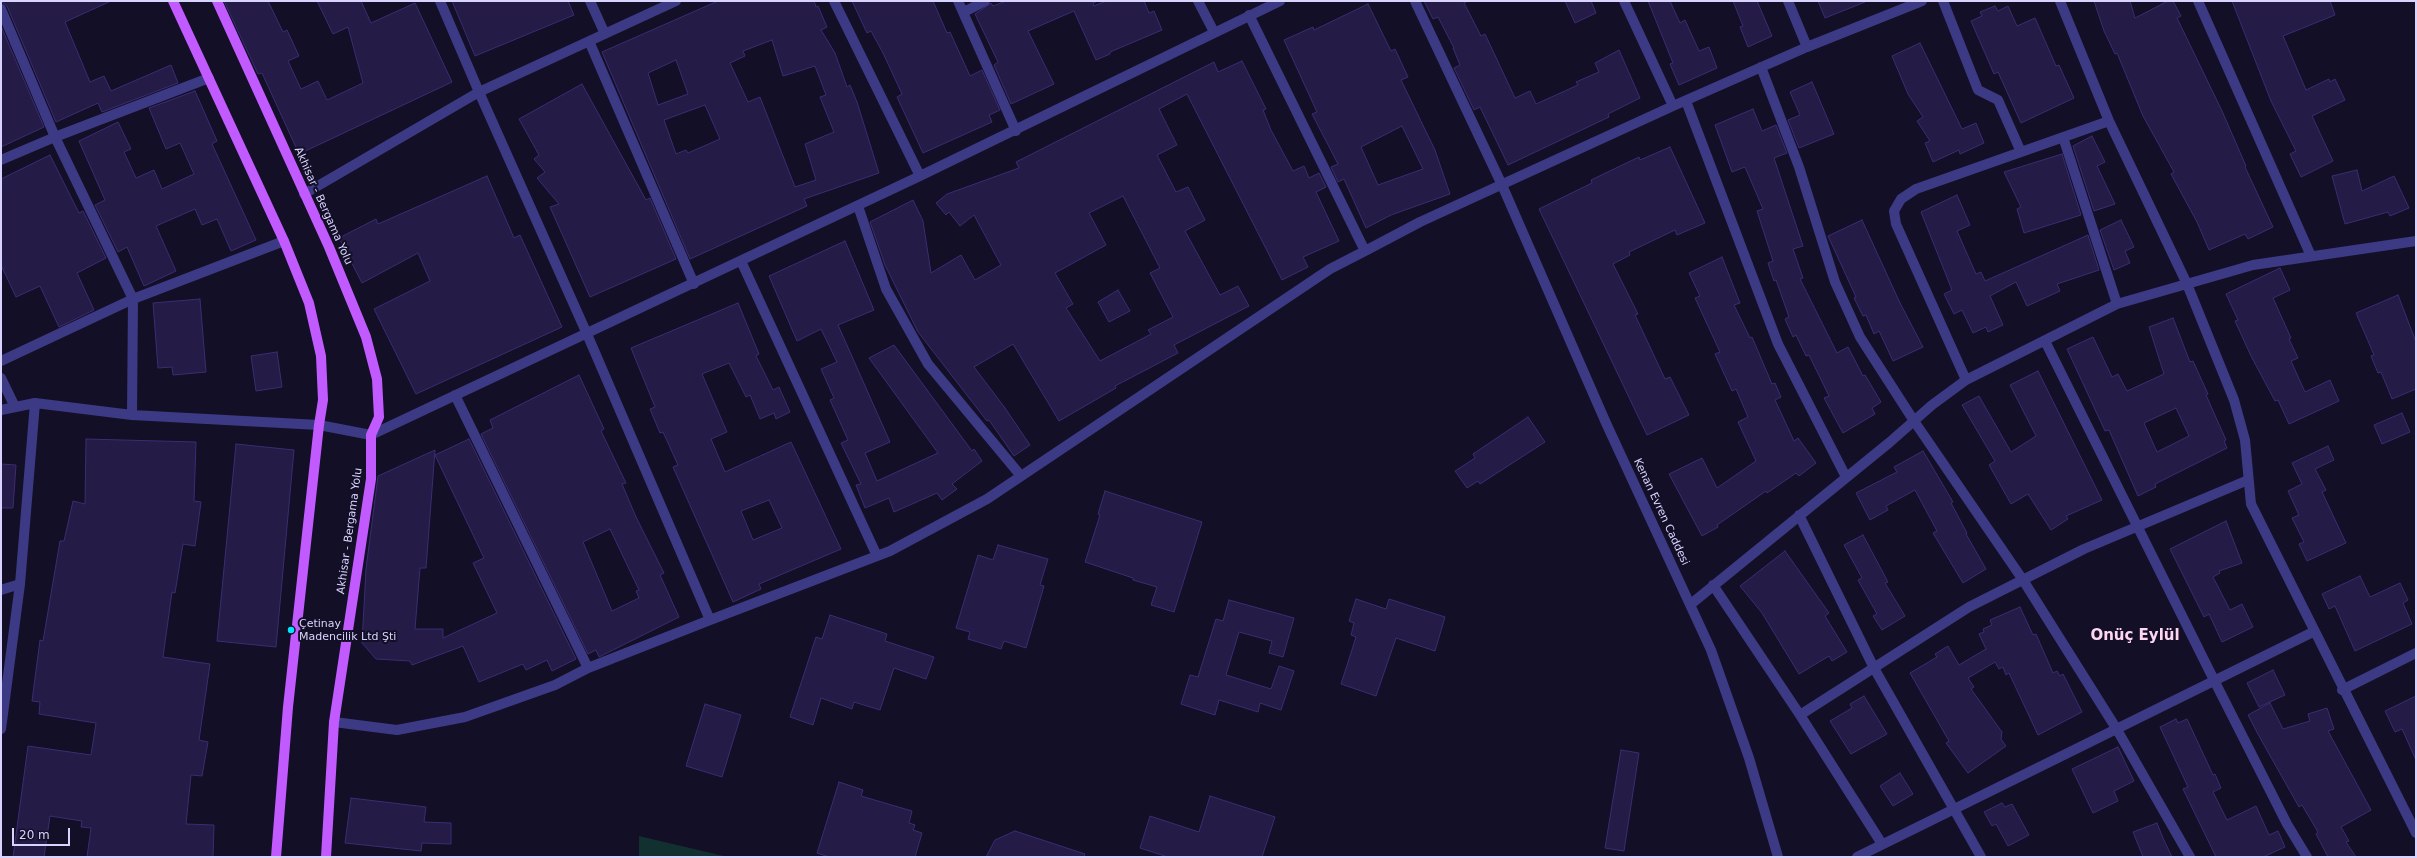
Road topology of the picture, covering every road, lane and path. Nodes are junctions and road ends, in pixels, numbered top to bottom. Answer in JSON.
{"nodes":[{"id":1,"x":173,"y":1,"type":"edge"},
{"id":2,"x":217,"y":1,"type":"edge"},
{"id":3,"x":440,"y":1,"type":"edge"},
{"id":4,"x":590,"y":1,"type":"edge"},
{"id":5,"x":676,"y":1,"type":"edge"},
{"id":6,"x":834,"y":1,"type":"edge"},
{"id":7,"x":958,"y":1,"type":"edge"},
{"id":8,"x":985,"y":1,"type":"edge"},
{"id":9,"x":1198,"y":1,"type":"edge"},
{"id":10,"x":1280,"y":1,"type":"edge"},
{"id":11,"x":1415,"y":1,"type":"edge"},
{"id":12,"x":1624,"y":1,"type":"edge"},
{"id":13,"x":1788,"y":1,"type":"edge"},
{"id":14,"x":1922,"y":1,"type":"edge"},
{"id":15,"x":1943,"y":1,"type":"edge"},
{"id":16,"x":2060,"y":1,"type":"edge"},
{"id":17,"x":2198,"y":1,"type":"edge"},
{"id":18,"x":1,"y":9,"type":"edge"},
{"id":19,"x":964,"y":12,"type":"junction"},
{"id":20,"x":1249,"y":15,"type":"junction"},
{"id":21,"x":1214,"y":32,"type":"junction"},
{"id":22,"x":605,"y":34,"type":"junction"},
{"id":23,"x":589,"y":41,"type":"junction"},
{"id":24,"x":1807,"y":47,"type":"junction"},
{"id":25,"x":1761,"y":67,"type":"junction"},
{"id":26,"x":209,"y":78,"type":"junction"},
{"id":27,"x":479,"y":92,"type":"junction"},
{"id":28,"x":1686,"y":101,"type":"junction"},
{"id":29,"x":1673,"y":106,"type":"junction"},
{"id":30,"x":2109,"y":121,"type":"junction"},
{"id":31,"x":1016,"y":131,"type":"junction"},
{"id":32,"x":55,"y":137,"type":"junction"},
{"id":33,"x":2063,"y":137,"type":"junction"},
{"id":34,"x":2021,"y":152,"type":"junction"},
{"id":35,"x":1,"y":160,"type":"edge"},
{"id":36,"x":920,"y":176,"type":"junction"},
{"id":37,"x":1502,"y":185,"type":"junction"},
{"id":38,"x":304,"y":194,"type":"junction"},
{"id":39,"x":858,"y":206,"type":"junction"},
{"id":40,"x":284,"y":241,"type":"junction"},
{"id":41,"x":2416,"y":241,"type":"edge"},
{"id":42,"x":1365,"y":250,"type":"junction"},
{"id":43,"x":2311,"y":256,"type":"junction"},
{"id":44,"x":741,"y":261,"type":"junction"},
{"id":45,"x":694,"y":284,"type":"junction"},
{"id":46,"x":2187,"y":284,"type":"junction"},
{"id":47,"x":133,"y":298,"type":"junction"},
{"id":48,"x":2117,"y":304,"type":"junction"},
{"id":49,"x":587,"y":334,"type":"junction"},
{"id":50,"x":2045,"y":341,"type":"junction"},
{"id":51,"x":1,"y":361,"type":"edge"},
{"id":52,"x":1,"y":378,"type":"edge"},
{"id":53,"x":1966,"y":380,"type":"junction"},
{"id":54,"x":455,"y":395,"type":"junction"},
{"id":55,"x":35,"y":403,"type":"junction"},
{"id":56,"x":15,"y":407,"type":"junction"},
{"id":57,"x":1,"y":410,"type":"edge"},
{"id":58,"x":132,"y":415,"type":"junction"},
{"id":59,"x":1914,"y":421,"type":"junction"},
{"id":60,"x":319,"y":424,"type":"junction"},
{"id":61,"x":371,"y":435,"type":"junction"},
{"id":62,"x":1021,"y":476,"type":"junction"},
{"id":63,"x":1846,"y":477,"type":"junction"},
{"id":64,"x":2248,"y":480,"type":"junction"},
{"id":65,"x":1799,"y":515,"type":"junction"},
{"id":66,"x":2136,"y":526,"type":"junction"},
{"id":67,"x":877,"y":556,"type":"junction"},
{"id":68,"x":2023,"y":580,"type":"junction"},
{"id":69,"x":20,"y":584,"type":"junction"},
{"id":70,"x":1713,"y":585,"type":"junction"},
{"id":71,"x":1,"y":590,"type":"edge"},
{"id":72,"x":1691,"y":604,"type":"junction"},
{"id":73,"x":710,"y":620,"type":"junction"},
{"id":74,"x":2313,"y":632,"type":"junction"},
{"id":75,"x":2416,"y":653,"type":"edge"},
{"id":76,"x":588,"y":668,"type":"junction"},
{"id":77,"x":1874,"y":668,"type":"junction"},
{"id":78,"x":2214,"y":680,"type":"junction"},
{"id":79,"x":2342,"y":690,"type":"junction"},
{"id":80,"x":1800,"y":715,"type":"junction"},
{"id":81,"x":334,"y":722,"type":"junction"},
{"id":82,"x":2116,"y":728,"type":"junction"},
{"id":83,"x":1,"y":729,"type":"edge"},
{"id":84,"x":1955,"y":808,"type":"junction"},
{"id":85,"x":2416,"y":833,"type":"edge"},
{"id":86,"x":1882,"y":844,"type":"junction"},
{"id":87,"x":276,"y":857,"type":"edge"},
{"id":88,"x":326,"y":857,"type":"edge"},
{"id":89,"x":1778,"y":857,"type":"edge"},
{"id":90,"x":1857,"y":857,"type":"edge"},
{"id":91,"x":1981,"y":857,"type":"edge"},
{"id":92,"x":2190,"y":857,"type":"edge"},
{"id":93,"x":2307,"y":857,"type":"edge"}],
"edges":[{"from":1,"to":26,"type":"main road"},
{"from":2,"to":38,"type":"main road","name":"Akhisar - Bergama Yolu"},
{"from":3,"to":27,"type":"street"},
{"from":4,"to":22,"type":"street"},
{"from":5,"to":22,"type":"street"},
{"from":6,"to":36,"type":"street"},
{"from":7,"to":19,"type":"street"},
{"from":8,"to":19,"type":"street"},
{"from":9,"to":21,"type":"street"},
{"from":10,"to":20,"type":"street"},
{"from":11,"to":37,"type":"street","name":"Kenan Evren Caddesi"},
{"from":12,"to":29,"type":"street"},
{"from":13,"to":24,"type":"street"},
{"from":14,"to":24,"type":"street"},
{"from":15,"to":34,"type":"street"},
{"from":16,"to":30,"type":"street"},
{"from":17,"to":43,"type":"street"},
{"from":18,"to":32,"type":"street"},
{"from":19,"to":31,"type":"street"},
{"from":20,"to":21,"type":"street"},
{"from":20,"to":42,"type":"street"},
{"from":21,"to":31,"type":"street"},
{"from":22,"to":23,"type":"street"},
{"from":23,"to":27,"type":"street"},
{"from":23,"to":45,"type":"street"},
{"from":24,"to":25,"type":"street"},
{"from":25,"to":28,"type":"street"},
{"from":25,"to":59,"type":"street"},
{"from":26,"to":32,"type":"street"},
{"from":26,"to":40,"type":"main road"},
{"from":27,"to":38,"type":"street"},
{"from":27,"to":49,"type":"street"},
{"from":28,"to":29,"type":"street"},
{"from":28,"to":63,"type":"street"},
{"from":29,"to":37,"type":"street"},
{"from":30,"to":33,"type":"street"},
{"from":30,"to":46,"type":"street"},
{"from":31,"to":36,"type":"street"},
{"from":32,"to":35,"type":"street"},
{"from":32,"to":47,"type":"street"},
{"from":33,"to":34,"type":"street"},
{"from":33,"to":48,"type":"street"},
{"from":34,"to":53,"type":"street"},
{"from":36,"to":39,"type":"street"},
{"from":37,"to":42,"type":"street"},
{"from":37,"to":72,"type":"street","name":"Kenan Evren Caddesi"},
{"from":38,"to":61,"type":"main road","name":"Akhisar - Bergama Yolu"},
{"from":39,"to":44,"type":"street"},
{"from":39,"to":62,"type":"street"},
{"from":40,"to":47,"type":"street"},
{"from":40,"to":60,"type":"main road"},
{"from":41,"to":43,"type":"street"},
{"from":42,"to":62,"type":"street"},
{"from":43,"to":46,"type":"street"},
{"from":44,"to":45,"type":"street"},
{"from":44,"to":67,"type":"street"},
{"from":45,"to":49,"type":"street"},
{"from":46,"to":48,"type":"street"},
{"from":46,"to":64,"type":"street"},
{"from":47,"to":51,"type":"street"},
{"from":47,"to":58,"type":"street"},
{"from":48,"to":50,"type":"street"},
{"from":49,"to":54,"type":"street"},
{"from":49,"to":73,"type":"street"},
{"from":50,"to":53,"type":"street"},
{"from":50,"to":66,"type":"street"},
{"from":52,"to":56,"type":"street"},
{"from":53,"to":59,"type":"street"},
{"from":54,"to":61,"type":"street"},
{"from":54,"to":76,"type":"street"},
{"from":55,"to":56,"type":"street"},
{"from":55,"to":58,"type":"street"},
{"from":55,"to":69,"type":"street"},
{"from":56,"to":57,"type":"street"},
{"from":58,"to":60,"type":"street"},
{"from":59,"to":63,"type":"street"},
{"from":59,"to":68,"type":"street"},
{"from":60,"to":61,"type":"street"},
{"from":60,"to":87,"type":"main road"},
{"from":61,"to":81,"type":"main road","name":"Akhisar - Bergama Yolu"},
{"from":62,"to":67,"type":"street"},
{"from":63,"to":65,"type":"street"},
{"from":64,"to":66,"type":"street"},
{"from":64,"to":74,"type":"street"},
{"from":65,"to":70,"type":"street"},
{"from":65,"to":77,"type":"street"},
{"from":66,"to":68,"type":"street"},
{"from":66,"to":78,"type":"street"},
{"from":67,"to":73,"type":"street"},
{"from":68,"to":77,"type":"street"},
{"from":68,"to":82,"type":"street"},
{"from":69,"to":71,"type":"street"},
{"from":69,"to":83,"type":"street"},
{"from":70,"to":72,"type":"street"},
{"from":70,"to":80,"type":"street"},
{"from":72,"to":89,"type":"street","name":"Kenan Evren Caddesi"},
{"from":73,"to":76,"type":"street"},
{"from":74,"to":78,"type":"street"},
{"from":74,"to":79,"type":"street"},
{"from":75,"to":79,"type":"street"},
{"from":76,"to":81,"type":"street"},
{"from":77,"to":80,"type":"street"},
{"from":77,"to":84,"type":"street"},
{"from":78,"to":82,"type":"street"},
{"from":78,"to":93,"type":"street"},
{"from":79,"to":85,"type":"street"},
{"from":80,"to":86,"type":"street"},
{"from":81,"to":88,"type":"main road","name":"Akhisar - Bergama Yolu"},
{"from":82,"to":84,"type":"street"},
{"from":82,"to":92,"type":"street"},
{"from":84,"to":86,"type":"street"},
{"from":84,"to":91,"type":"street"},
{"from":86,"to":90,"type":"street"}]}
